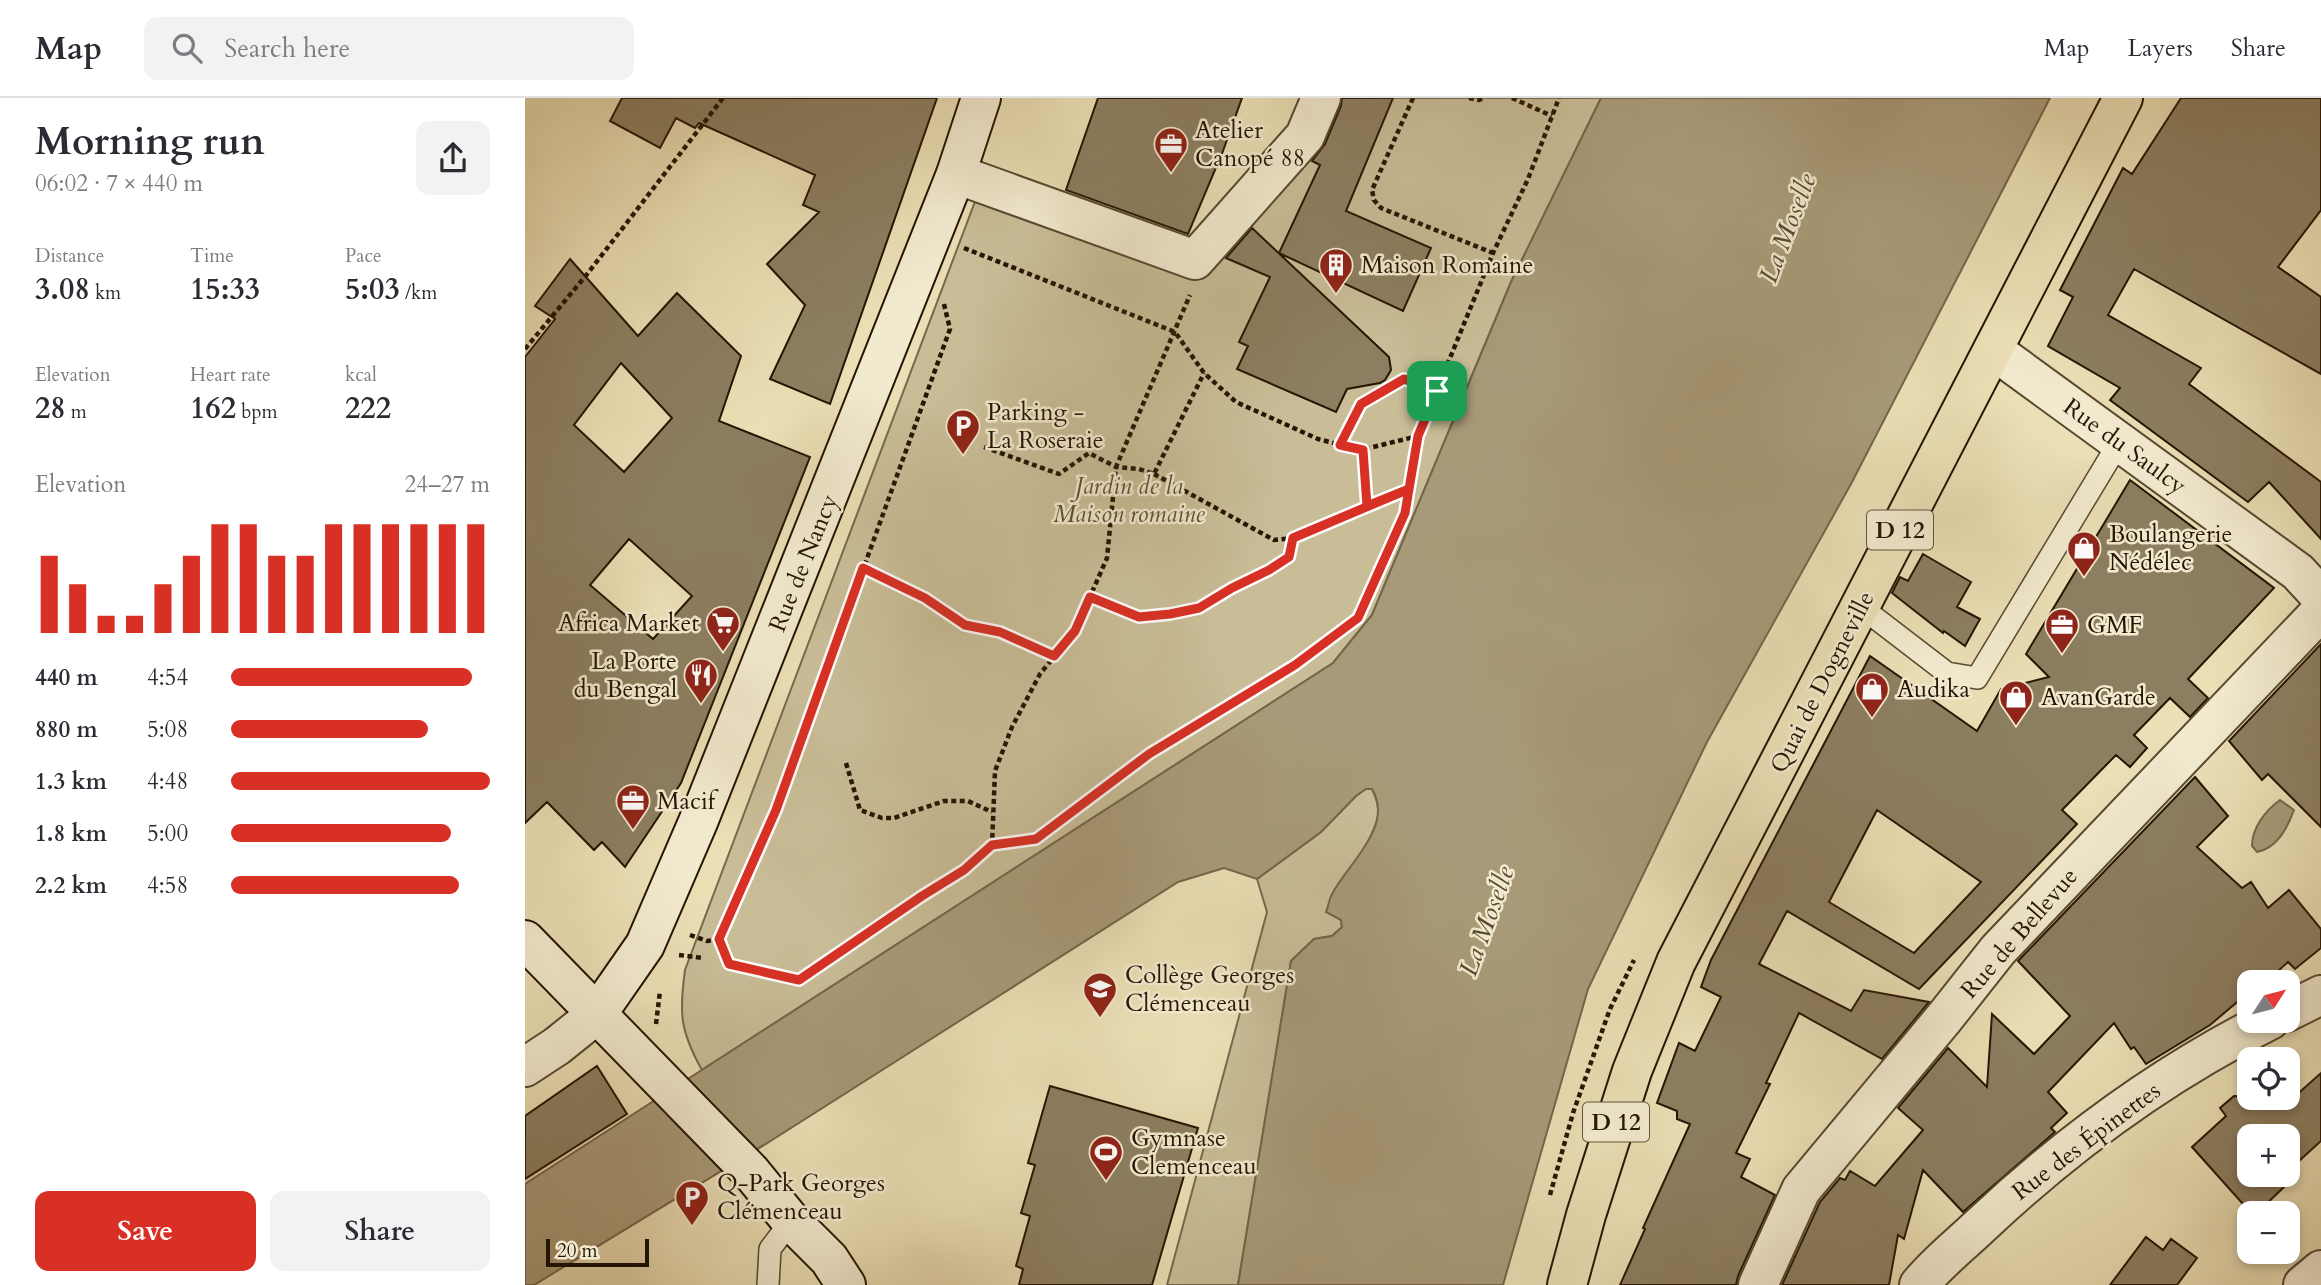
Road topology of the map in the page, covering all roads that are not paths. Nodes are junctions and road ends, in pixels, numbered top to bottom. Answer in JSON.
{"nodes":[{"id":1,"x":981,"y":98,"type":"edge"},
{"id":2,"x":1321,"y":98,"type":"edge"},
{"id":3,"x":2123,"y":98,"type":"edge"},
{"id":4,"x":957,"y":174,"type":"junction"},
{"id":5,"x":1993,"y":350,"type":"junction"},
{"id":6,"x":2120,"y":441,"type":"junction"},
{"id":7,"x":2321,"y":597,"type":"edge"},
{"id":8,"x":1861,"y":607,"type":"junction"},
{"id":9,"x":2321,"y":611,"type":"edge"},
{"id":10,"x":525,"y":940,"type":"edge"},
{"id":11,"x":2321,"y":995,"type":"edge"},
{"id":12,"x":2300,"y":1006,"type":"edge"},
{"id":13,"x":597,"y":1014,"type":"junction"},
{"id":14,"x":2245,"y":1033,"type":"edge"},
{"id":15,"x":525,"y":1067,"type":"edge"},
{"id":16,"x":780,"y":1235,"type":"junction"},
{"id":17,"x":2321,"y":1270,"type":"edge"},
{"id":18,"x":768,"y":1285,"type":"edge"},
{"id":19,"x":815,"y":1285,"type":"edge"},
{"id":20,"x":846,"y":1285,"type":"edge"},
{"id":21,"x":1567,"y":1285,"type":"edge"},
{"id":22,"x":1758,"y":1285,"type":"edge"},
{"id":23,"x":1919,"y":1285,"type":"edge"},
{"id":24,"x":2303,"y":1285,"type":"edge"}],
"edges":[{"from":1,"to":4,"type":"street","name":"Rue de Nancy"},
{"from":2,"to":4,"type":"street"},
{"from":3,"to":5,"type":"main road","name":"Quai de Dogneville","number":"D 12"},
{"from":4,"to":13,"type":"street","name":"Rue de Nancy"},
{"from":5,"to":6,"type":"street","name":"Rue du Saulcy"},
{"from":5,"to":8,"type":"main road","name":"Quai de Dogneville","number":"D 12"},
{"from":6,"to":7,"type":"street","name":"Rue du Saulcy"},
{"from":6,"to":8,"type":"lane"},
{"from":8,"to":21,"type":"main road","name":"Quai de Dogneville","number":"D 12"},
{"from":9,"to":22,"type":"street","name":"Rue de Bellevue"},
{"from":10,"to":13,"type":"street"},
{"from":11,"to":12,"type":"street"},
{"from":13,"to":15,"type":"street","name":"Rue de Nancy"},
{"from":13,"to":16,"type":"street"},
{"from":14,"to":23,"type":"street","name":"Rue des Épinettes"},
{"from":16,"to":18,"type":"lane"},
{"from":16,"to":19,"type":"street"},
{"from":16,"to":20,"type":"street"},
{"from":17,"to":24,"type":"street"}]}
